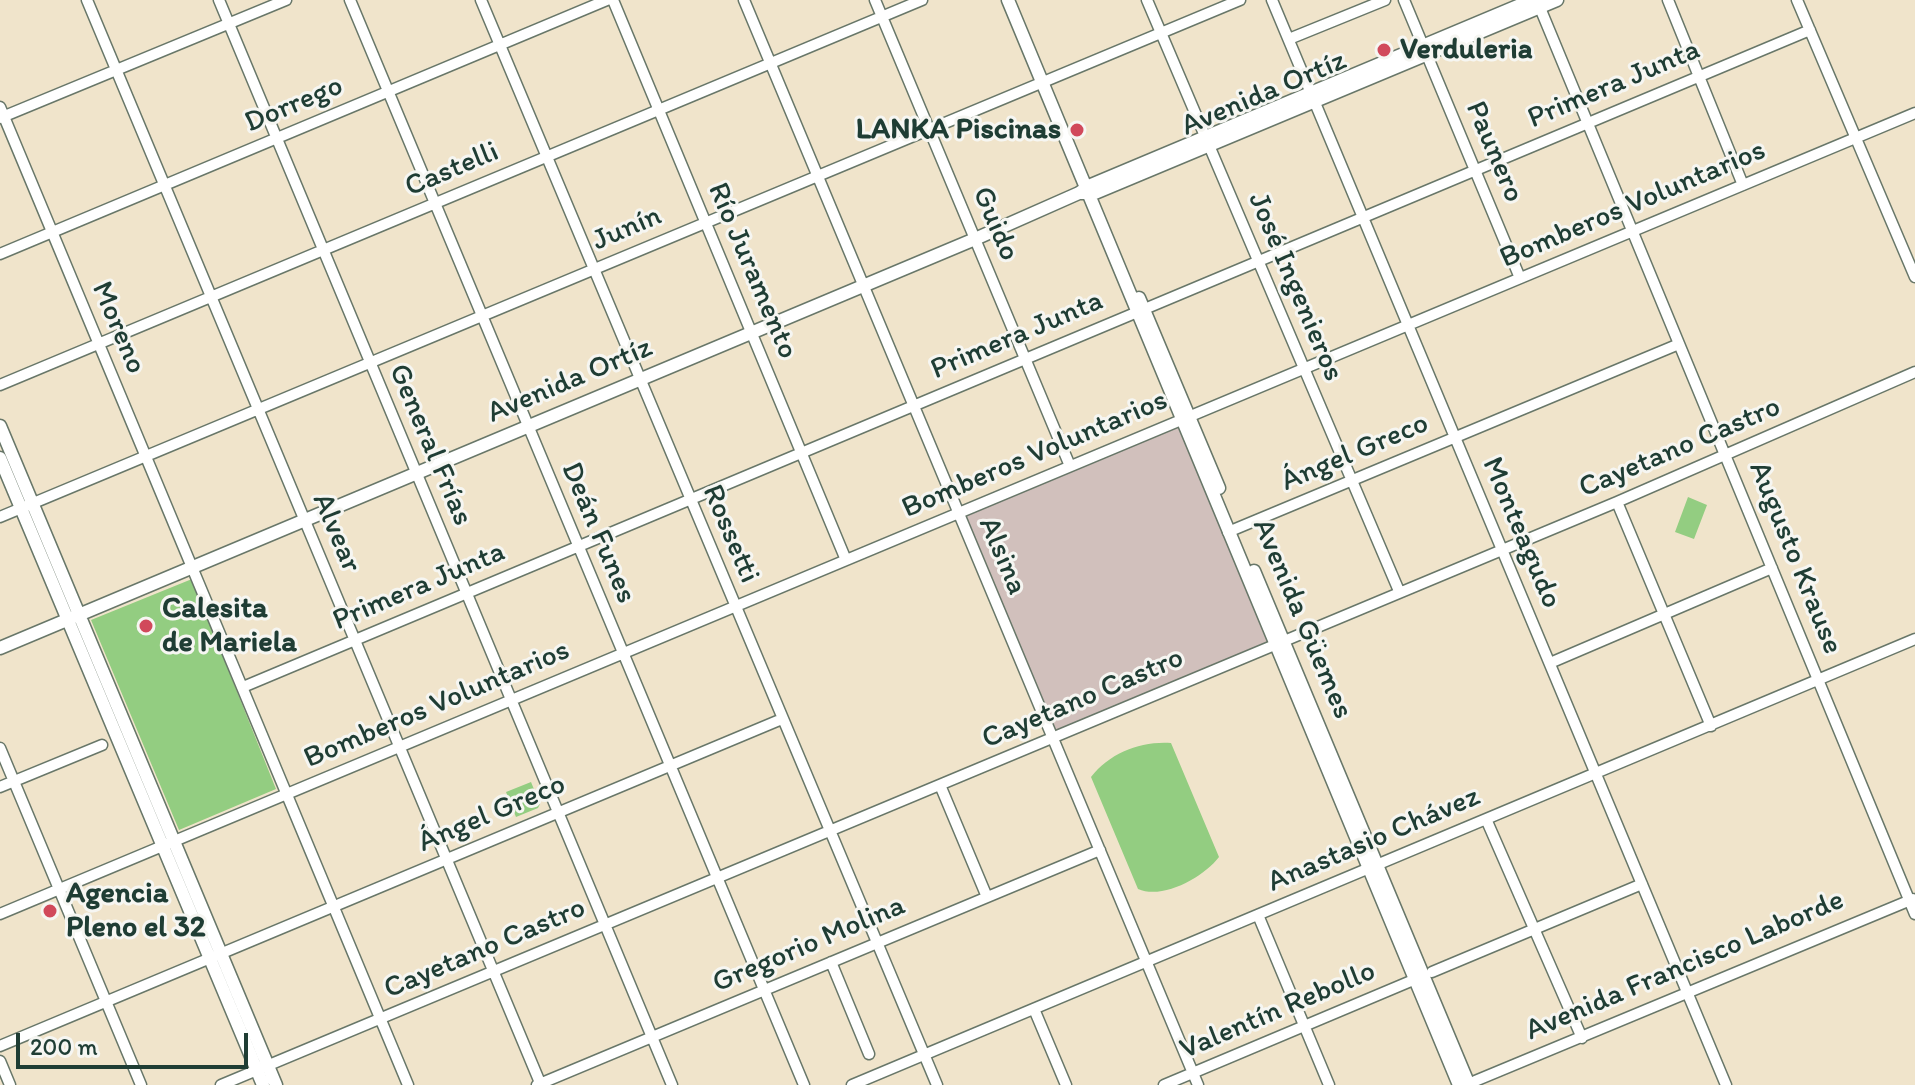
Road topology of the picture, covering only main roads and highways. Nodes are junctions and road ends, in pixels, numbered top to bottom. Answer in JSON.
{"nodes":[{"id":1,"x":1008,"y":0,"type":"edge"},
{"id":2,"x":1557,"y":0,"type":"edge"},
{"id":3,"x":1536,"y":2,"type":"edge"},
{"id":4,"x":1087,"y":188,"type":"junction"},
{"id":5,"x":0,"y":426,"type":"edge"},
{"id":6,"x":0,"y":458,"type":"edge"},
{"id":7,"x":27,"y":506,"type":"junction"},
{"id":8,"x":74,"y":617,"type":"junction"},
{"id":9,"x":0,"y":648,"type":"edge"},
{"id":10,"x":262,"y":1068,"type":"junction"},
{"id":11,"x":1466,"y":1084,"type":"edge"},
{"id":12,"x":263,"y":1085,"type":"edge"},
{"id":13,"x":276,"y":1085,"type":"edge"}],
"edges":[{"from":1,"to":4,"type":"main road","name":"Avenida Güemes"},
{"from":2,"to":3,"type":"main road","name":"Avenida Ortíz"},
{"from":3,"to":4,"type":"main road","name":"Avenida Ortíz"},
{"from":4,"to":8,"type":"main road","name":"Avenida Ortíz"},
{"from":4,"to":11,"type":"main road","name":"Avenida Güemes"},
{"from":5,"to":7,"type":"main road"},
{"from":6,"to":7,"type":"main road"},
{"from":7,"to":8,"type":"main road"},
{"from":8,"to":9,"type":"main road","name":"Avenida Ortíz"},
{"from":8,"to":10,"type":"main road"},
{"from":10,"to":12,"type":"main road"},
{"from":10,"to":13,"type":"main road"}]}
